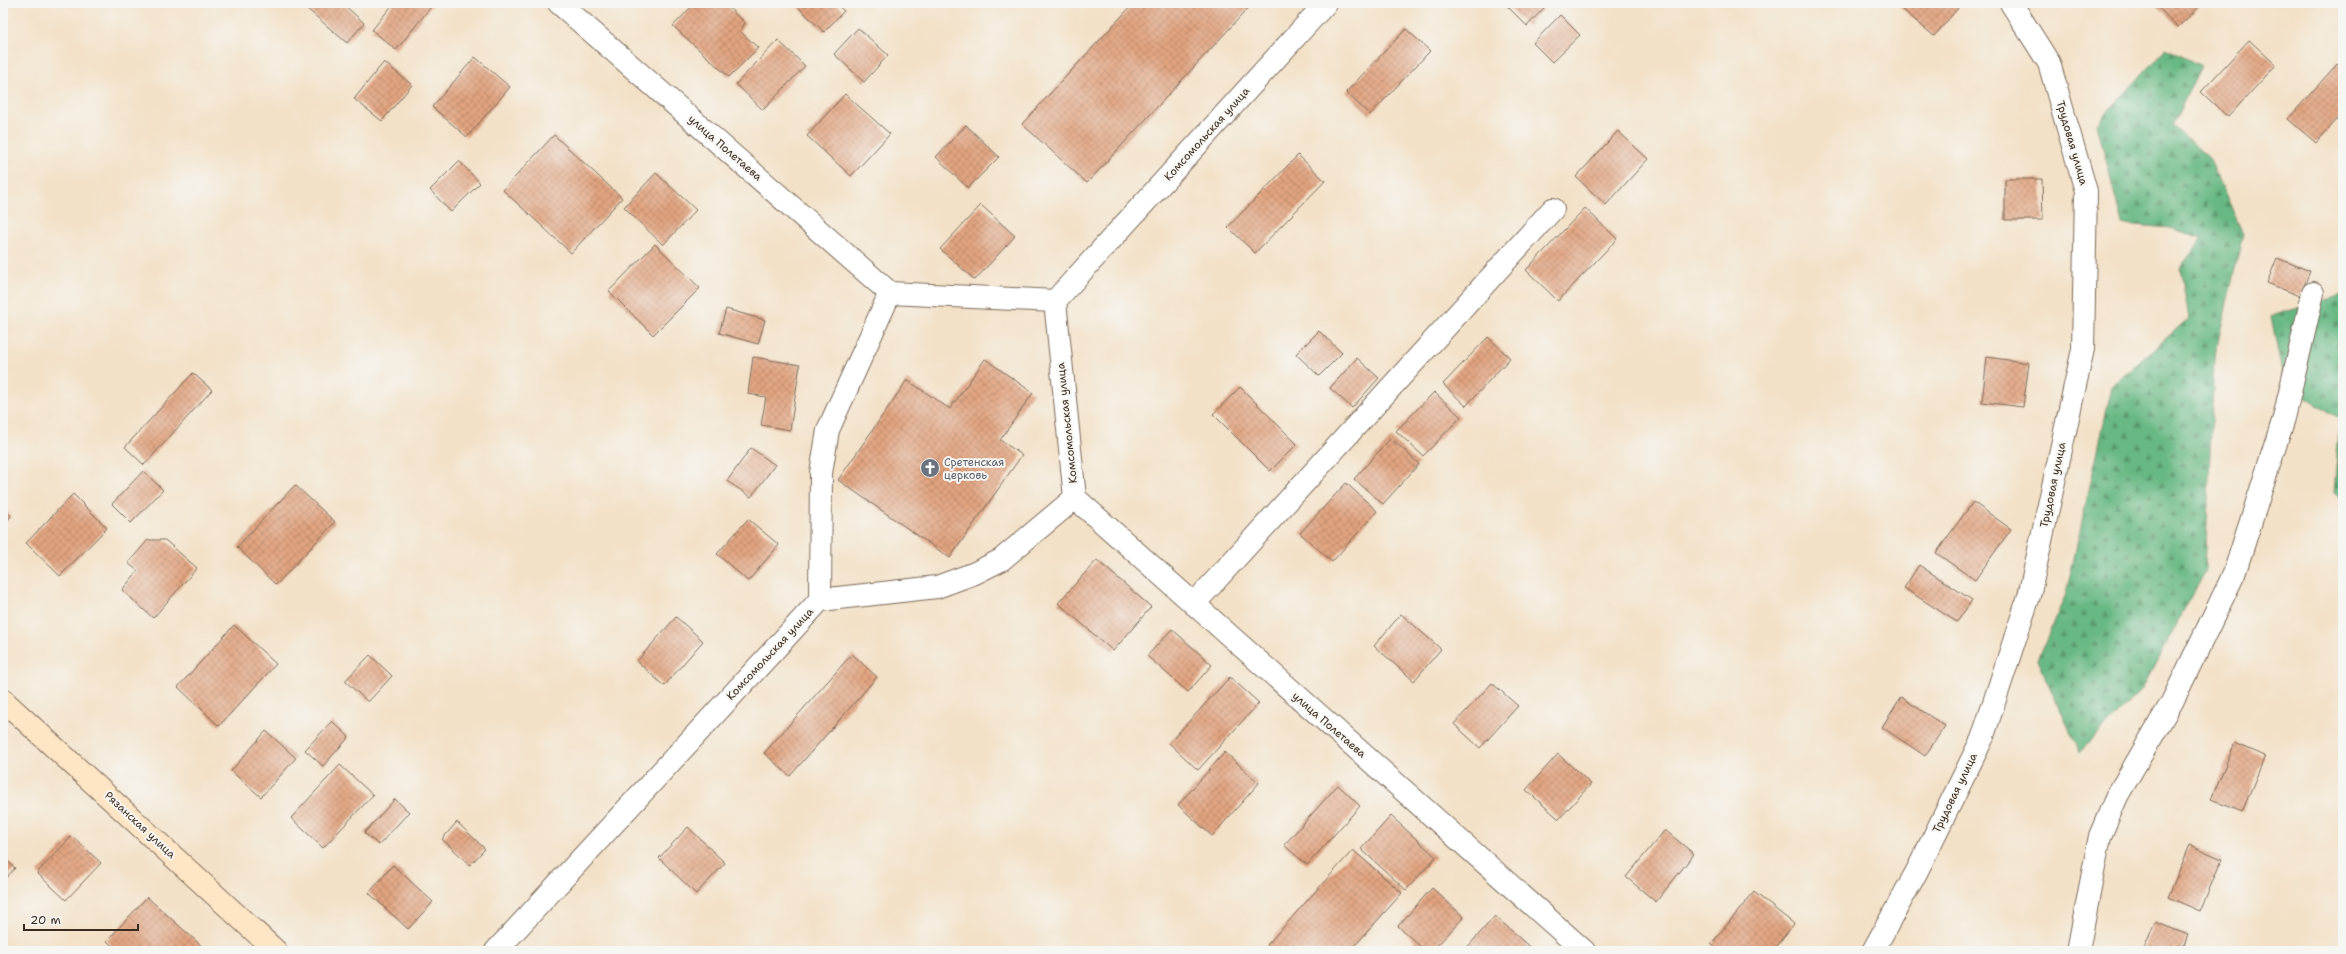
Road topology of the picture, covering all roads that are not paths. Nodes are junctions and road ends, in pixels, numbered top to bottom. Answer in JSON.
{"nodes":[{"id":1,"x":560,"y":3,"type":"edge"},
{"id":2,"x":1326,"y":3,"type":"edge"},
{"id":3,"x":2011,"y":3,"type":"edge"},
{"id":4,"x":1553,"y":209,"type":"dead end"},
{"id":5,"x":890,"y":293,"type":"junction"},
{"id":6,"x":2313,"y":293,"type":"dead end"},
{"id":7,"x":1055,"y":301,"type":"junction"},
{"id":8,"x":1075,"y":498,"type":"junction"},
{"id":9,"x":820,"y":600,"type":"junction"},
{"id":10,"x":1194,"y":604,"type":"junction"},
{"id":11,"x":3,"y":700,"type":"edge"},
{"id":12,"x":276,"y":951,"type":"edge"},
{"id":13,"x":496,"y":951,"type":"edge"},
{"id":14,"x":1584,"y":951,"type":"edge"},
{"id":15,"x":1873,"y":951,"type":"edge"},
{"id":16,"x":2078,"y":951,"type":"edge"}],
"edges":[{"from":1,"to":5,"type":"street","name":"улица Полетаева"},
{"from":2,"to":7,"type":"street","name":"Комсомольская улица"},
{"from":3,"to":15,"type":"street","name":"Трудовая улица"},
{"from":4,"to":10,"type":"street"},
{"from":5,"to":7,"type":"street"},
{"from":5,"to":9,"type":"street"},
{"from":6,"to":16,"type":"street"},
{"from":7,"to":8,"type":"street","name":"Комсомольская улица"},
{"from":8,"to":9,"type":"street","name":"Комсомольская улица"},
{"from":8,"to":10,"type":"street","name":"улица Полетаева"},
{"from":9,"to":13,"type":"street","name":"Комсомольская улица"},
{"from":10,"to":14,"type":"street","name":"улица Полетаева"},
{"from":11,"to":12,"type":"street","name":"Рязанская улица"}]}
